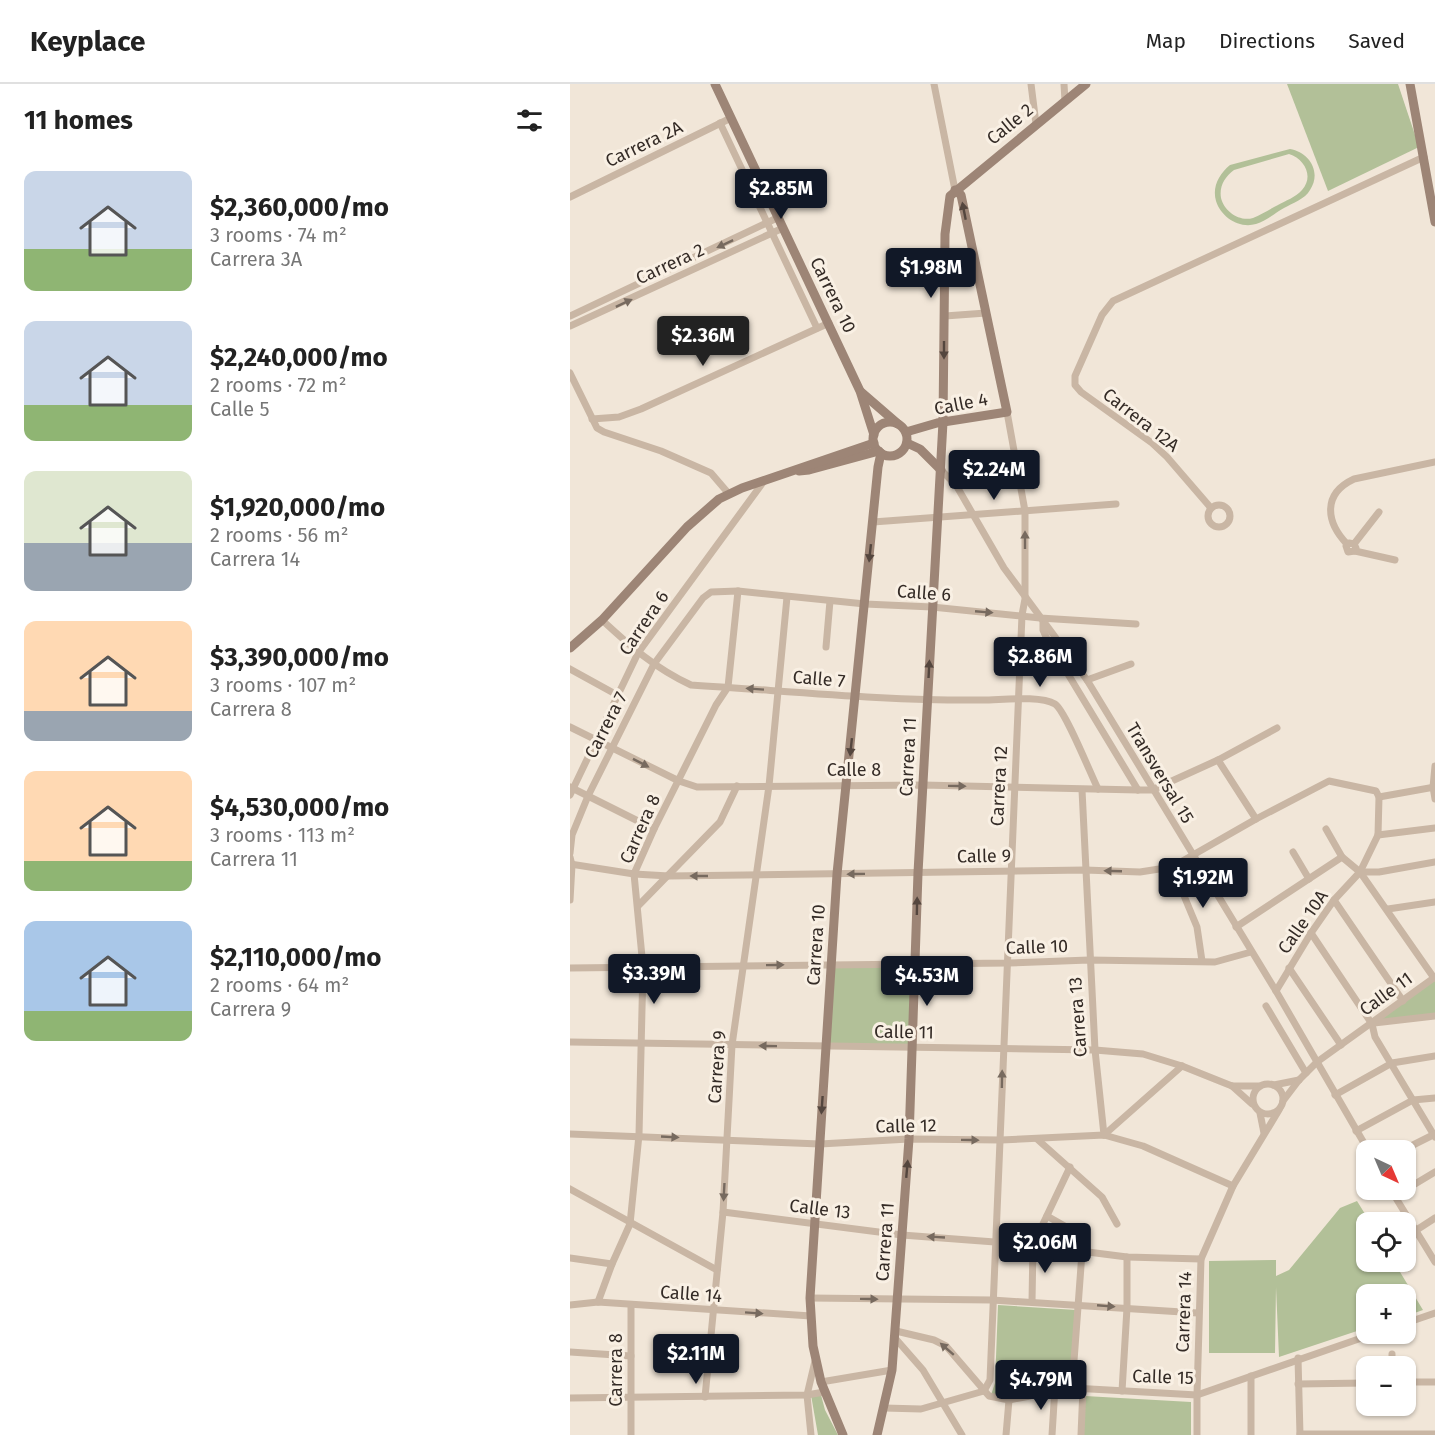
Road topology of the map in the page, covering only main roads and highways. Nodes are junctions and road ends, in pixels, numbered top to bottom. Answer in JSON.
{"nodes":[{"id":1,"x":715,"y":84,"type":"edge"},
{"id":2,"x":1086,"y":84,"type":"edge"},
{"id":3,"x":1410,"y":84,"type":"edge"},
{"id":4,"x":956,"y":190,"type":"junction"},
{"id":5,"x":1435,"y":222,"type":"edge"},
{"id":6,"x":860,"y":391,"type":"junction"},
{"id":7,"x":1007,"y":412,"type":"joint"},
{"id":8,"x":943,"y":422,"type":"junction"},
{"id":9,"x":898,"y":424,"type":"junction"},
{"id":10,"x":907,"y":438,"type":"junction"},
{"id":11,"x":877,"y":445,"type":"junction"},
{"id":12,"x":941,"y":470,"type":"junction"},
{"id":13,"x":570,"y":648,"type":"edge"},
{"id":14,"x":843,"y":1435,"type":"edge"},
{"id":15,"x":878,"y":1435,"type":"edge"}],
"edges":[{"from":1,"to":6,"type":"main road","name":"Carrera 10"},
{"from":2,"to":4,"type":"main road","name":"Calle 2"},
{"from":3,"to":5,"type":"main road"},
{"from":7,"to":4,"type":"main road","name":"Carrera 12","one_way":true},
{"from":4,"to":8,"type":"main road","name":"Carrera 11","one_way":true},
{"from":6,"to":9,"type":"main road","name":"Carrera 10"},
{"from":6,"to":11,"type":"main road","name":"Carrera 10"},
{"from":7,"to":8,"type":"main road","name":"Calle 4"},
{"from":8,"to":10,"type":"main road","name":"Calle 4"},
{"from":8,"to":12,"type":"main road","name":"Carrera 11"},
{"from":9,"to":10,"type":"main road"},
{"from":9,"to":11,"type":"main road"},
{"from":10,"to":11,"type":"main road"},
{"from":10,"to":12,"type":"main road"},
{"from":11,"to":13,"type":"main road"},
{"from":11,"to":14,"type":"main road","name":"Carrera 10","one_way":true},
{"from":15,"to":12,"type":"main road","name":"Carrera 11","one_way":true}]}
